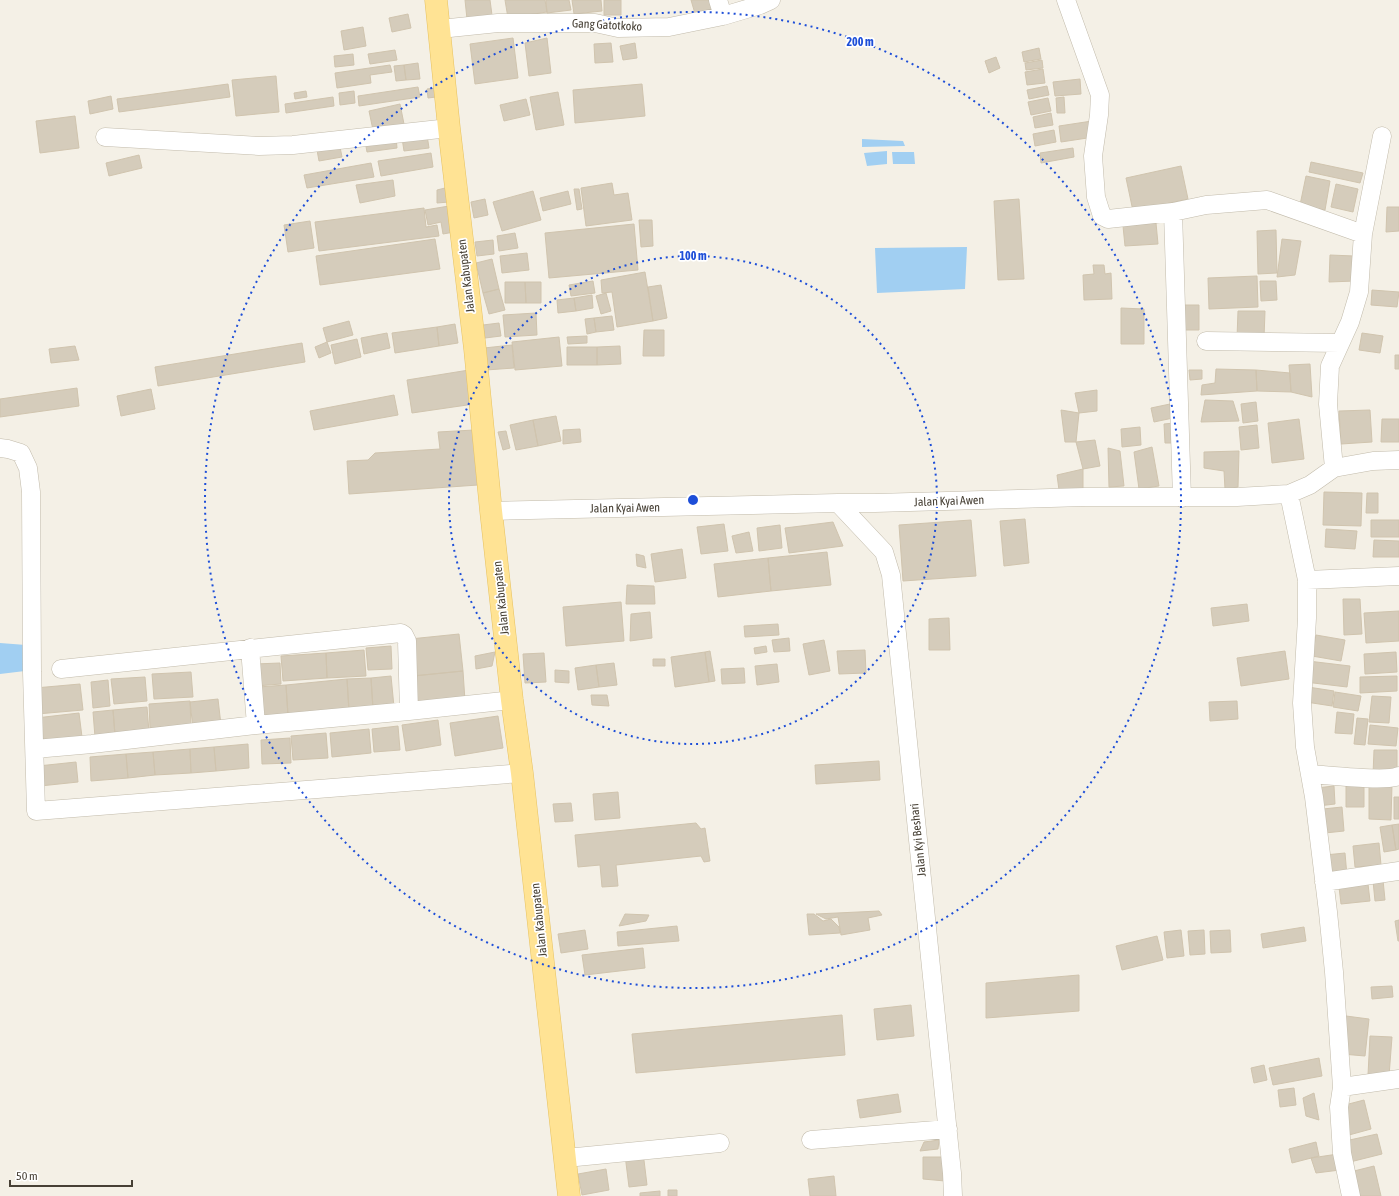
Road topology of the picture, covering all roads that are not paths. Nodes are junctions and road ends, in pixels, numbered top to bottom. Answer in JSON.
{"nodes":[{"id":1,"x":436,"y":0,"type":"edge"},
{"id":2,"x":771,"y":0,"type":"edge"},
{"id":3,"x":1066,"y":0,"type":"edge"},
{"id":4,"x":721,"y":8,"type":"edge"},
{"id":5,"x":440,"y":29,"type":"junction"},
{"id":6,"x":449,"y":128,"type":"junction"},
{"id":7,"x":1382,"y":136,"type":"dead end"},
{"id":8,"x":105,"y":138,"type":"dead end"},
{"id":9,"x":1173,"y":212,"type":"junction"},
{"id":10,"x":1363,"y":234,"type":"junction"},
{"id":11,"x":1206,"y":341,"type":"dead end"},
{"id":12,"x":1340,"y":343,"type":"junction"},
{"id":13,"x":0,"y":448,"type":"edge"},
{"id":14,"x":1399,"y":460,"type":"edge"},
{"id":15,"x":1334,"y":468,"type":"junction"},
{"id":16,"x":1289,"y":494,"type":"junction"},
{"id":17,"x":1182,"y":498,"type":"junction"},
{"id":18,"x":838,"y":503,"type":"junction"},
{"id":19,"x":491,"y":511,"type":"junction"},
{"id":20,"x":1399,"y":576,"type":"edge"},
{"id":21,"x":1307,"y":580,"type":"junction"},
{"id":22,"x":250,"y":648,"type":"junction"},
{"id":23,"x":60,"y":669,"type":"dead end"},
{"id":24,"x":512,"y":700,"type":"junction"},
{"id":25,"x":409,"y":711,"type":"junction"},
{"id":26,"x":256,"y":725,"type":"junction"},
{"id":27,"x":35,"y":749,"type":"junction"},
{"id":28,"x":522,"y":773,"type":"junction"},
{"id":29,"x":1310,"y":774,"type":"junction"},
{"id":30,"x":1399,"y":776,"type":"edge"},
{"id":31,"x":1399,"y":871,"type":"edge"},
{"id":32,"x":1324,"y":882,"type":"junction"},
{"id":33,"x":1399,"y":1079,"type":"edge"},
{"id":34,"x":1342,"y":1087,"type":"junction"},
{"id":35,"x":948,"y":1129,"type":"junction"},
{"id":36,"x":811,"y":1140,"type":"dead end"},
{"id":37,"x":720,"y":1143,"type":"dead end"},
{"id":38,"x":566,"y":1158,"type":"junction"},
{"id":39,"x":569,"y":1196,"type":"edge"},
{"id":40,"x":953,"y":1196,"type":"edge"},
{"id":41,"x":1351,"y":1196,"type":"edge"}],
"edges":[{"from":1,"to":5,"type":"main road","name":"Jalan Kabupaten"},
{"from":2,"to":4,"type":"street","name":"Gang Gatotkoko"},
{"from":3,"to":9,"type":"street"},
{"from":4,"to":5,"type":"street","name":"Gang Gatotkoko"},
{"from":5,"to":6,"type":"main road","name":"Jalan Kabupaten"},
{"from":6,"to":8,"type":"street"},
{"from":6,"to":19,"type":"main road","name":"Jalan Kabupaten"},
{"from":7,"to":10,"type":"street"},
{"from":9,"to":10,"type":"street"},
{"from":9,"to":17,"type":"street"},
{"from":10,"to":12,"type":"street"},
{"from":11,"to":12,"type":"street"},
{"from":12,"to":15,"type":"street"},
{"from":13,"to":27,"type":"street"},
{"from":14,"to":15,"type":"street","name":"Jalan Kyai Awen"},
{"from":15,"to":16,"type":"street","name":"Jalan Kyai Awen"},
{"from":16,"to":17,"type":"street","name":"Jalan Kyai Awen"},
{"from":16,"to":21,"type":"street"},
{"from":17,"to":18,"type":"street","name":"Jalan Kyai Awen"},
{"from":18,"to":19,"type":"street","name":"Jalan Kyai Awen"},
{"from":18,"to":35,"type":"street","name":"Jalan Kyi Beshari"},
{"from":19,"to":24,"type":"main road","name":"Jalan Kabupaten"},
{"from":20,"to":21,"type":"street"},
{"from":21,"to":29,"type":"street"},
{"from":22,"to":23,"type":"street"},
{"from":22,"to":25,"type":"street"},
{"from":22,"to":26,"type":"street"},
{"from":24,"to":25,"type":"street"},
{"from":24,"to":28,"type":"main road","name":"Jalan Kabupaten"},
{"from":25,"to":26,"type":"street"},
{"from":26,"to":27,"type":"street"},
{"from":27,"to":28,"type":"street"},
{"from":28,"to":38,"type":"main road","name":"Jalan Kabupaten"},
{"from":29,"to":30,"type":"street"},
{"from":29,"to":32,"type":"street"},
{"from":31,"to":32,"type":"street"},
{"from":32,"to":34,"type":"street"},
{"from":33,"to":34,"type":"street"},
{"from":34,"to":41,"type":"street"},
{"from":35,"to":36,"type":"street"},
{"from":35,"to":40,"type":"street","name":"Jalan Kyi Beshari"},
{"from":37,"to":38,"type":"street"},
{"from":38,"to":39,"type":"main road","name":"Jalan Kabupaten"}]}
